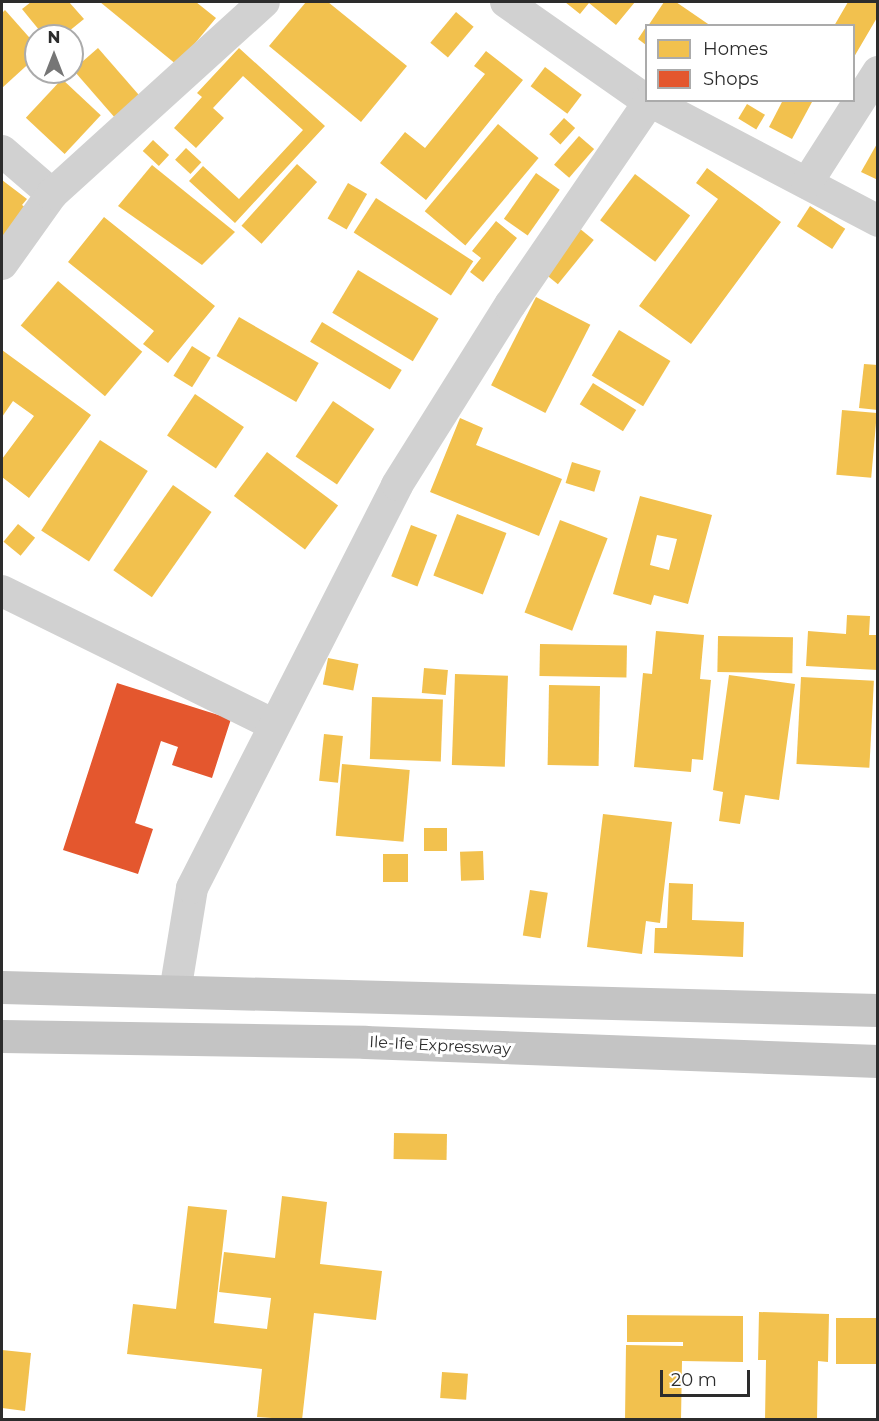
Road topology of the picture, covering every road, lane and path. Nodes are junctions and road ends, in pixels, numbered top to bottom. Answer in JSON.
{"nodes":[{"id":1,"x":264,"y":2,"type":"edge"},
{"id":2,"x":506,"y":2,"type":"edge"},
{"id":3,"x":878,"y":72,"type":"edge"},
{"id":4,"x":645,"y":99,"type":"edge"},
{"id":5,"x":647,"y":102,"type":"edge"},
{"id":6,"x":650,"y":102,"type":"edge"},
{"id":7,"x":2,"y":151,"type":"edge"},
{"id":8,"x":807,"y":183,"type":"junction"},
{"id":9,"x":52,"y":194,"type":"junction"},
{"id":10,"x":878,"y":221,"type":"edge"},
{"id":11,"x":2,"y":264,"type":"edge"},
{"id":12,"x":2,"y":591,"type":"edge"},
{"id":13,"x":272,"y":724,"type":"junction"},
{"id":14,"x":2,"y":987,"type":"edge"},
{"id":15,"x":176,"y":992,"type":"junction"},
{"id":16,"x":456,"y":1000,"type":"junction"},
{"id":17,"x":878,"y":1010,"type":"edge"},
{"id":18,"x":2,"y":1036,"type":"edge"},
{"id":19,"x":459,"y":1048,"type":"junction"},
{"id":20,"x":878,"y":1061,"type":"edge"}],
"edges":[{"from":1,"to":9,"type":"street"},
{"from":2,"to":4,"type":"street"},
{"from":3,"to":8,"type":"street"},
{"from":5,"to":13,"type":"street"},
{"from":6,"to":8,"type":"street"},
{"from":7,"to":9,"type":"street"},
{"from":8,"to":10,"type":"street"},
{"from":9,"to":11,"type":"street"},
{"from":12,"to":13,"type":"street"},
{"from":13,"to":15,"type":"street"},
{"from":14,"to":15,"type":"main road"},
{"from":15,"to":16,"type":"main road"},
{"from":16,"to":17,"type":"main road"},
{"from":16,"to":19,"type":"main road"},
{"from":18,"to":19,"type":"main road","name":"Ile-Ife Expressway"},
{"from":19,"to":20,"type":"main road","name":"Ile-Ife Expressway"}]}
